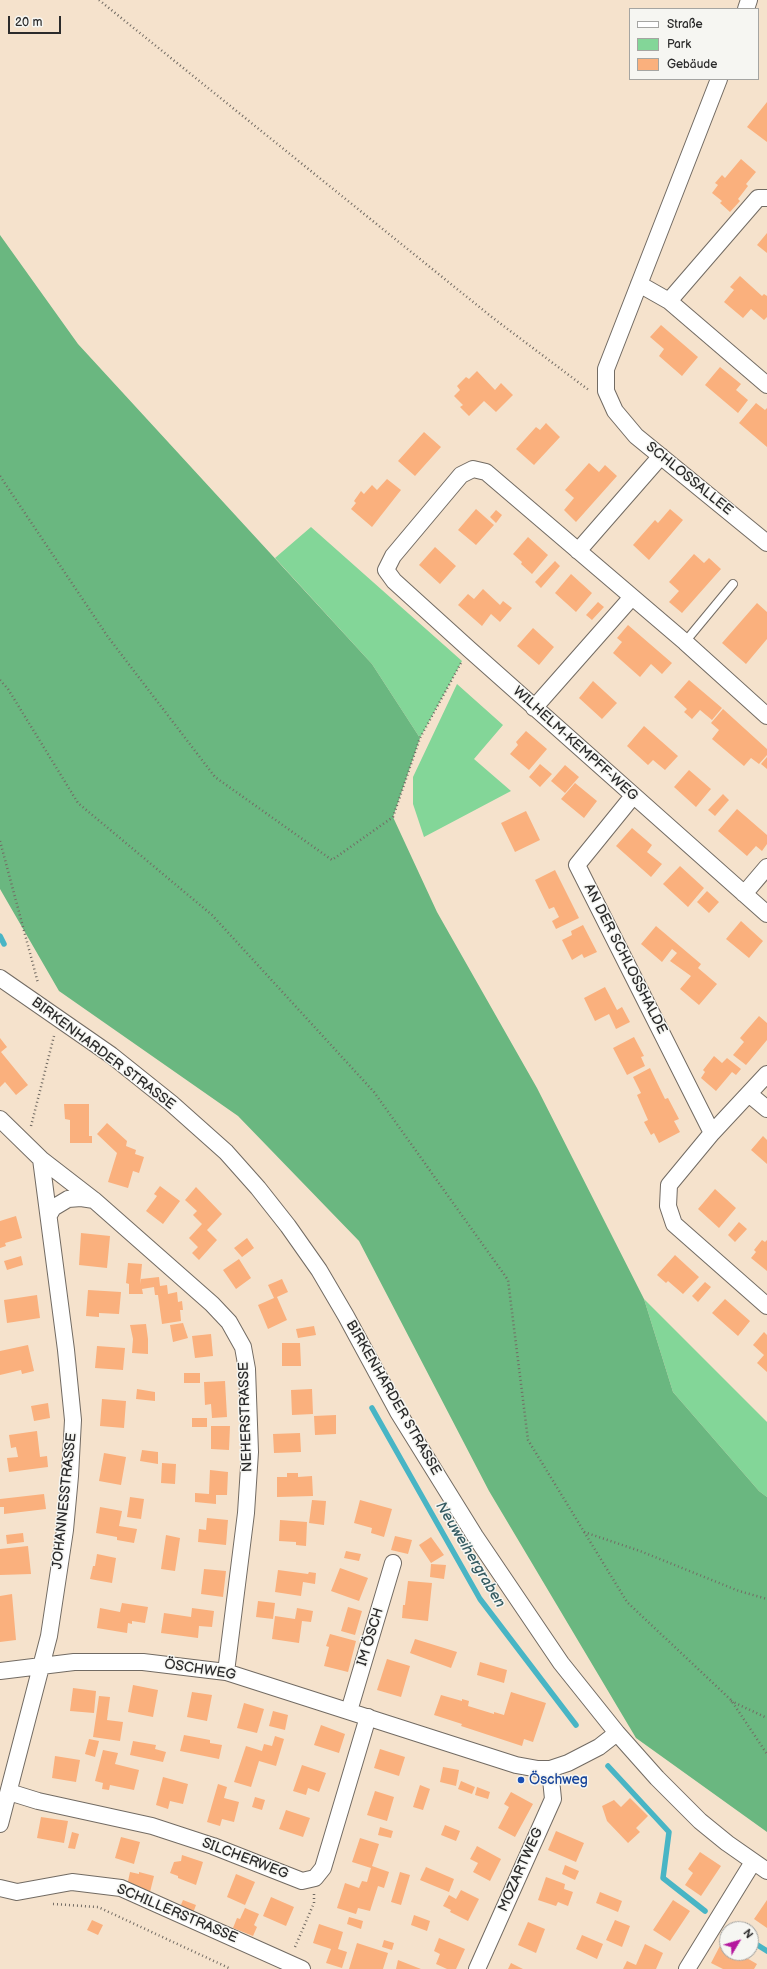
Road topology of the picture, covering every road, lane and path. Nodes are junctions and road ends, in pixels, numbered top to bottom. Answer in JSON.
{"nodes":[{"id":1,"x":99,"y":0,"type":"edge"},
{"id":2,"x":719,"y":80,"type":"edge"},
{"id":3,"x":767,"y":198,"type":"edge"},
{"id":4,"x":639,"y":284,"type":"junction"},
{"id":5,"x":669,"y":300,"type":"junction"},
{"id":6,"x":767,"y":385,"type":"edge"},
{"id":7,"x":591,"y":392,"type":"dead end"},
{"id":8,"x":661,"y":456,"type":"junction"},
{"id":9,"x":0,"y":476,"type":"edge"},
{"id":10,"x":767,"y":544,"type":"edge"},
{"id":11,"x":578,"y":551,"type":"junction"},
{"id":12,"x":733,"y":584,"type":"dead end"},
{"id":13,"x":632,"y":597,"type":"junction"},
{"id":14,"x":685,"y":642,"type":"junction"},
{"id":15,"x":469,"y":649,"type":"junction"},
{"id":16,"x":0,"y":680,"type":"edge"},
{"id":17,"x":534,"y":708,"type":"junction"},
{"id":18,"x":767,"y":716,"type":"edge"},
{"id":19,"x":634,"y":796,"type":"junction"},
{"id":20,"x":0,"y":841,"type":"edge"},
{"id":21,"x":767,"y":866,"type":"edge"},
{"id":22,"x":744,"y":894,"type":"junction"},
{"id":23,"x":767,"y":914,"type":"edge"},
{"id":24,"x":0,"y":978,"type":"edge"},
{"id":25,"x":52,"y":1014,"type":"junction"},
{"id":26,"x":767,"y":1074,"type":"edge"},
{"id":27,"x":749,"y":1094,"type":"junction"},
{"id":28,"x":767,"y":1109,"type":"edge"},
{"id":29,"x":0,"y":1119,"type":"edge"},
{"id":30,"x":712,"y":1133,"type":"junction"},
{"id":31,"x":26,"y":1144,"type":"junction"},
{"id":32,"x":41,"y":1159,"type":"junction"},
{"id":33,"x":94,"y":1200,"type":"junction"},
{"id":34,"x":49,"y":1215,"type":"junction"},
{"id":35,"x":767,"y":1306,"type":"edge"},
{"id":36,"x":584,"y":1532,"type":"junction"},
{"id":37,"x":393,"y":1563,"type":"dead end"},
{"id":38,"x":767,"y":1599,"type":"edge"},
{"id":39,"x":42,"y":1665,"type":"junction"},
{"id":40,"x":0,"y":1671,"type":"edge"},
{"id":41,"x":226,"y":1672,"type":"junction"},
{"id":42,"x":731,"y":1700,"type":"junction"},
{"id":43,"x":349,"y":1711,"type":"junction"},
{"id":44,"x":368,"y":1717,"type":"junction"},
{"id":45,"x":767,"y":1718,"type":"edge"},
{"id":46,"x":617,"y":1734,"type":"junction"},
{"id":47,"x":767,"y":1754,"type":"edge"},
{"id":48,"x":550,"y":1769,"type":"junction"},
{"id":49,"x":9,"y":1792,"type":"junction"},
{"id":50,"x":0,"y":1824,"type":"edge"},
{"id":51,"x":753,"y":1862,"type":"junction"},
{"id":52,"x":767,"y":1871,"type":"edge"},
{"id":53,"x":315,"y":1878,"type":"junction"},
{"id":54,"x":0,"y":1888,"type":"edge"},
{"id":55,"x":48,"y":1903,"type":"dead end"},
{"id":56,"x":295,"y":1965,"type":"edge"},
{"id":57,"x":231,"y":1969,"type":"edge"},
{"id":58,"x":477,"y":1969,"type":"edge"},
{"id":59,"x":686,"y":1969,"type":"edge"}],
"edges":[{"from":1,"to":7,"type":"path"},
{"from":2,"to":4,"type":"street","name":"SCHLOSSALLEE"},
{"from":3,"to":5,"type":"street"},
{"from":4,"to":5,"type":"street"},
{"from":4,"to":8,"type":"street","name":"SCHLOSSALLEE"},
{"from":5,"to":6,"type":"street"},
{"from":8,"to":10,"type":"street","name":"SCHLOSSALLEE"},
{"from":8,"to":11,"type":"street"},
{"from":9,"to":15,"type":"path"},
{"from":11,"to":13,"type":"street"},
{"from":11,"to":15,"type":"street","name":"WILHELM-KEMPFF-WEG"},
{"from":12,"to":14,"type":"lane"},
{"from":13,"to":14,"type":"street"},
{"from":13,"to":17,"type":"street"},
{"from":14,"to":18,"type":"street"},
{"from":15,"to":17,"type":"street","name":"WILHELM-KEMPFF-WEG"},
{"from":16,"to":36,"type":"path"},
{"from":17,"to":19,"type":"street","name":"WILHELM-KEMPFF-WEG"},
{"from":19,"to":22,"type":"street","name":"WILHELM-KEMPFF-WEG"},
{"from":19,"to":30,"type":"street","name":"AN DER SCHLOSSHALDE"},
{"from":20,"to":25,"type":"path"},
{"from":21,"to":22,"type":"street"},
{"from":22,"to":23,"type":"street","name":"WILHELM-KEMPFF-WEG"},
{"from":24,"to":25,"type":"street","name":"BIRKENHARDER STRASSE"},
{"from":25,"to":31,"type":"path"},
{"from":25,"to":46,"type":"street","name":"BIRKENHARDER STRASSE"},
{"from":26,"to":27,"type":"street"},
{"from":27,"to":28,"type":"street"},
{"from":27,"to":30,"type":"street"},
{"from":29,"to":31,"type":"street"},
{"from":30,"to":35,"type":"street"},
{"from":31,"to":32,"type":"street"},
{"from":32,"to":33,"type":"street","name":"NEHERSTRASSE"},
{"from":32,"to":34,"type":"street","name":"JOHANNESSTRASSE"},
{"from":33,"to":34,"type":"street"},
{"from":33,"to":41,"type":"street","name":"NEHERSTRASSE"},
{"from":34,"to":39,"type":"street","name":"JOHANNESSTRASSE"},
{"from":36,"to":38,"type":"path"},
{"from":36,"to":42,"type":"path"},
{"from":37,"to":43,"type":"street","name":"IM ÖSCH"},
{"from":39,"to":40,"type":"street","name":"ÖSCHWEG"},
{"from":39,"to":41,"type":"street","name":"ÖSCHWEG"},
{"from":39,"to":49,"type":"street","name":"JOHANNESSTRASSE"},
{"from":41,"to":43,"type":"street","name":"ÖSCHWEG"},
{"from":42,"to":45,"type":"path"},
{"from":42,"to":47,"type":"path"},
{"from":43,"to":44,"type":"street","name":"ÖSCHWEG"},
{"from":44,"to":48,"type":"street","name":"ÖSCHWEG"},
{"from":44,"to":53,"type":"street"},
{"from":46,"to":48,"type":"street","name":"ÖSCHWEG"},
{"from":46,"to":51,"type":"street","name":"BIRKENHARDER STRASSE"},
{"from":48,"to":58,"type":"street","name":"MOZARTWEG"},
{"from":49,"to":50,"type":"street","name":"JOHANNESSTRASSE"},
{"from":49,"to":53,"type":"street","name":"SILCHERWEG"},
{"from":51,"to":52,"type":"street","name":"BIRKENHARDER STRASSE"},
{"from":51,"to":59,"type":"street"},
{"from":53,"to":56,"type":"path"},
{"from":54,"to":56,"type":"street","name":"SCHILLERSTRASSE"},
{"from":55,"to":57,"type":"path"}]}
